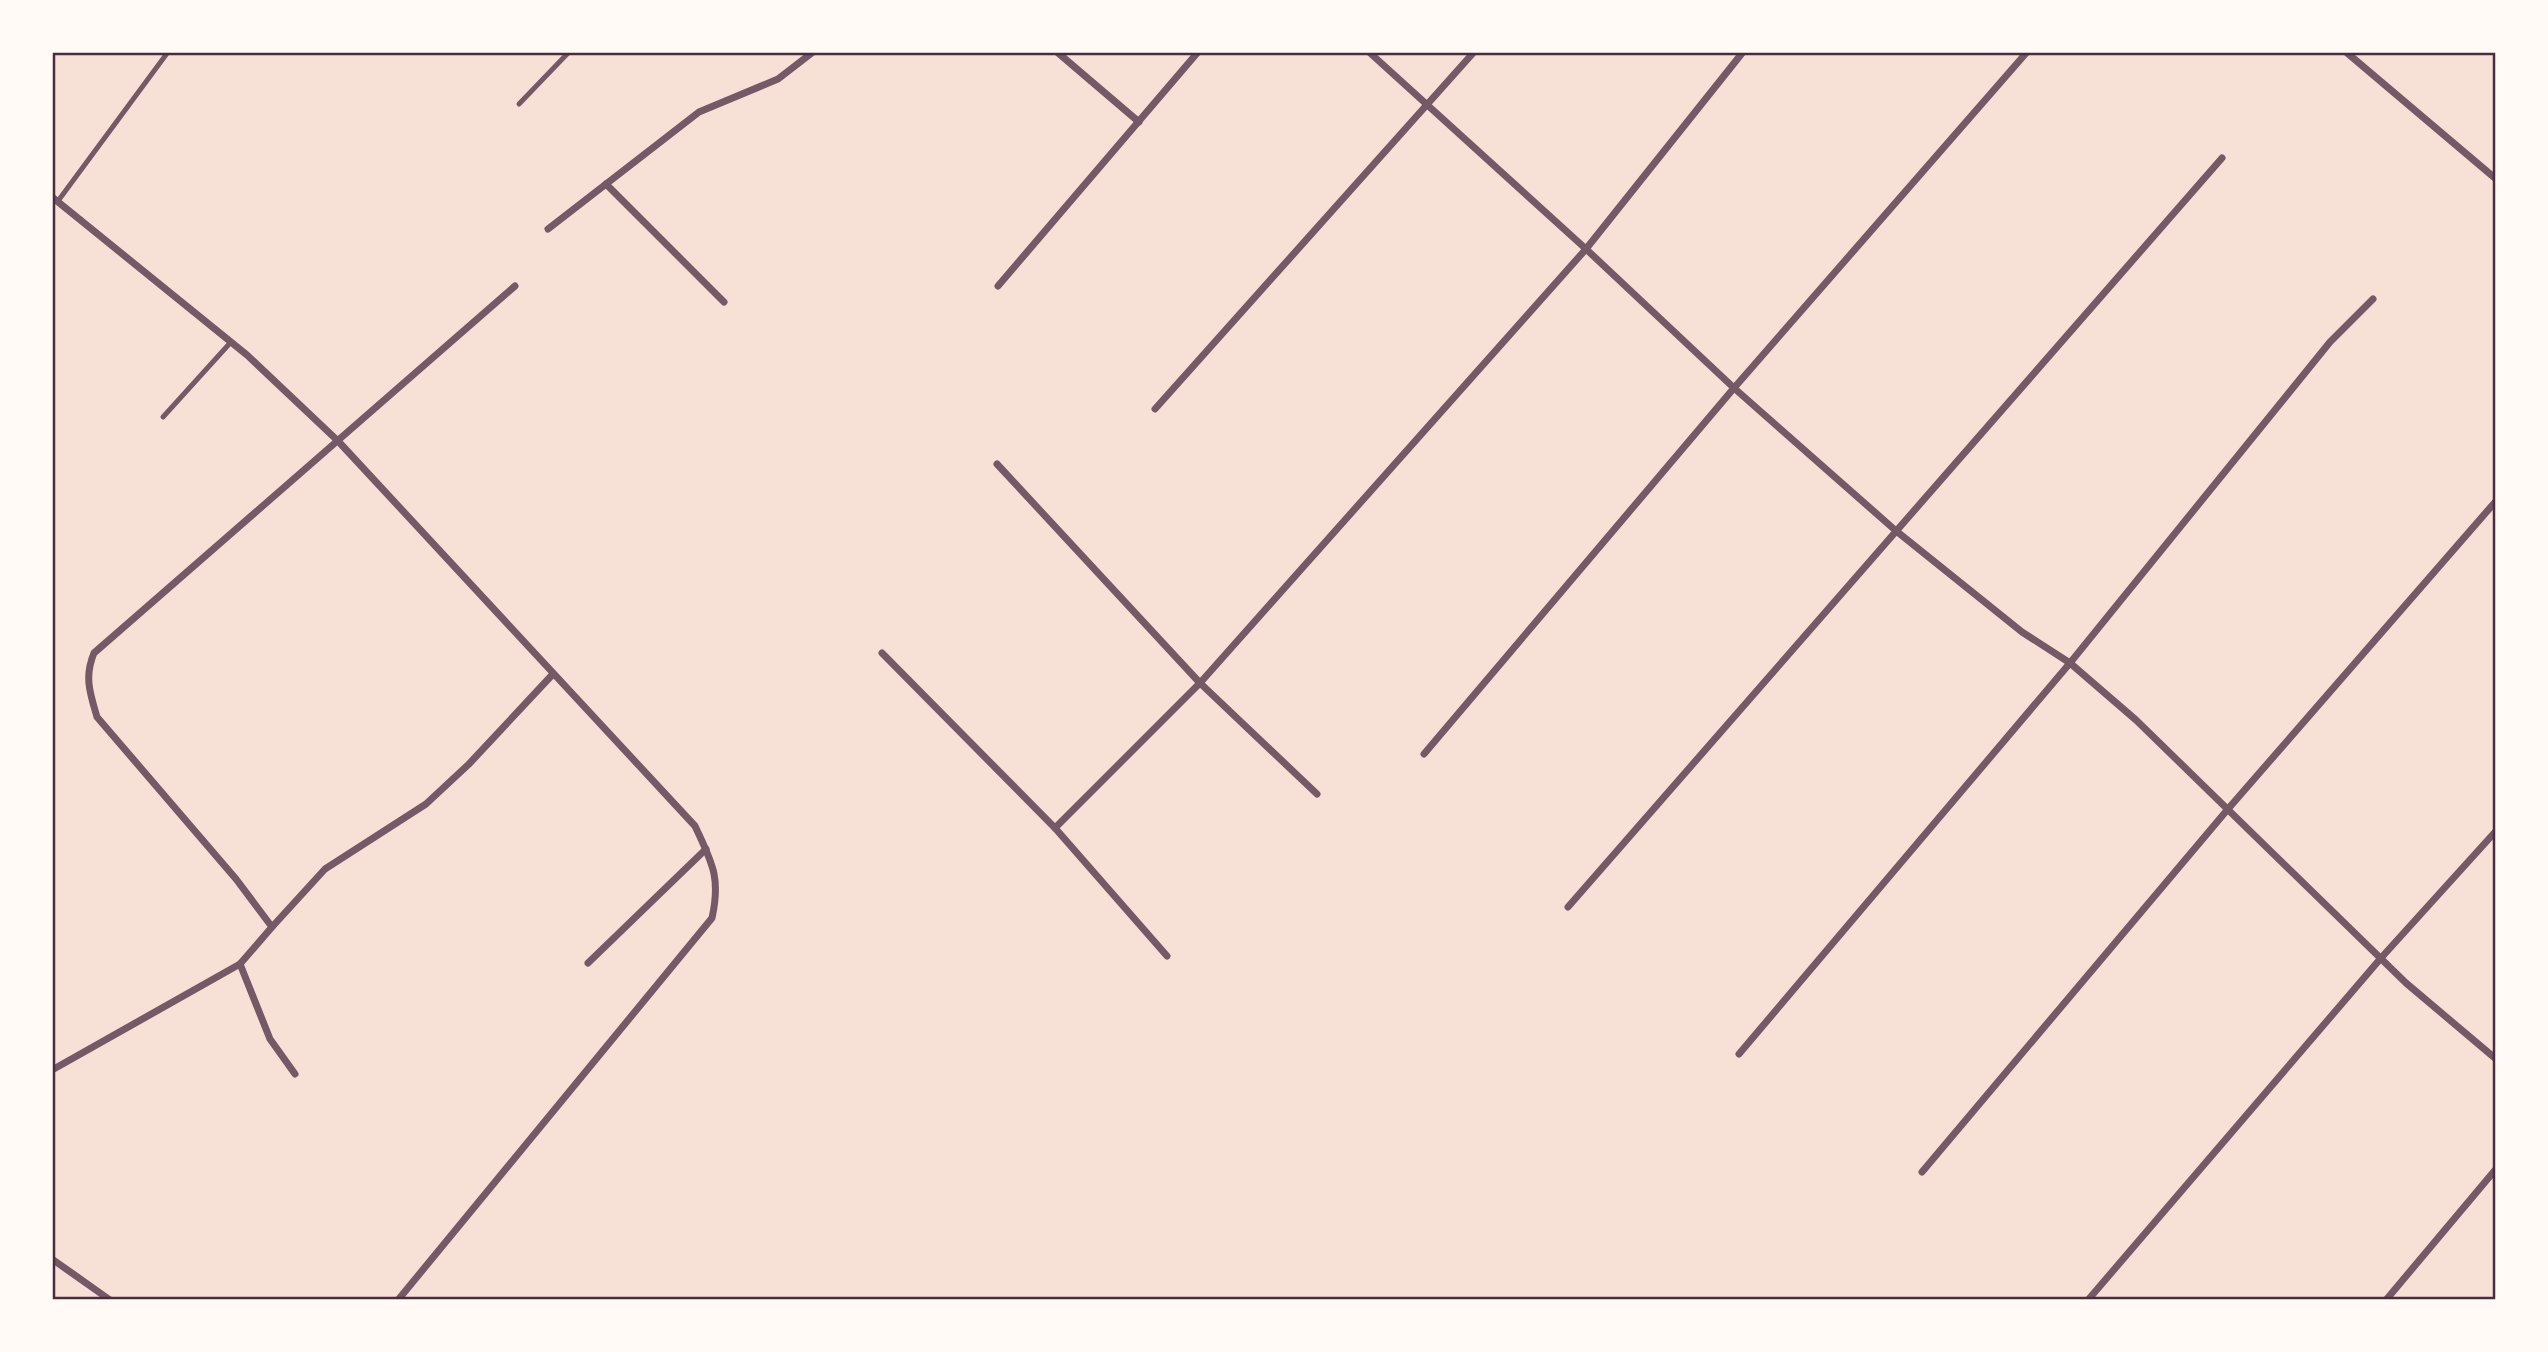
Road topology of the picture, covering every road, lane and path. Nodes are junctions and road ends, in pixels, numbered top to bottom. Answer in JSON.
{"nodes":[{"id":1,"x":168,"y":52,"type":"edge"},
{"id":2,"x":569,"y":52,"type":"edge"},
{"id":3,"x":813,"y":52,"type":"edge"},
{"id":4,"x":1057,"y":52,"type":"edge"},
{"id":5,"x":1198,"y":52,"type":"edge"},
{"id":6,"x":1369,"y":52,"type":"edge"},
{"id":7,"x":1474,"y":52,"type":"edge"},
{"id":8,"x":1743,"y":52,"type":"edge"},
{"id":9,"x":2027,"y":52,"type":"edge"},
{"id":10,"x":2352,"y":54,"type":"edge"},
{"id":11,"x":519,"y":104,"type":"dead end"},
{"id":12,"x":1427,"y":105,"type":"junction"},
{"id":13,"x":1139,"y":122,"type":"junction"},
{"id":14,"x":2222,"y":158,"type":"dead end"},
{"id":15,"x":2496,"y":179,"type":"edge"},
{"id":16,"x":606,"y":184,"type":"junction"},
{"id":17,"x":55,"y":199,"type":"edge"},
{"id":18,"x":548,"y":229,"type":"dead end"},
{"id":19,"x":1586,"y":249,"type":"junction"},
{"id":20,"x":515,"y":286,"type":"dead end"},
{"id":21,"x":998,"y":286,"type":"dead end"},
{"id":22,"x":2373,"y":299,"type":"dead end"},
{"id":23,"x":724,"y":302,"type":"dead end"},
{"id":24,"x":231,"y":342,"type":"junction"},
{"id":25,"x":1734,"y":388,"type":"junction"},
{"id":26,"x":1155,"y":409,"type":"dead end"},
{"id":27,"x":163,"y":417,"type":"dead end"},
{"id":28,"x":338,"y":441,"type":"junction"},
{"id":29,"x":997,"y":464,"type":"dead end"},
{"id":30,"x":2496,"y":501,"type":"edge"},
{"id":31,"x":1895,"y":530,"type":"junction"},
{"id":32,"x":882,"y":653,"type":"dead end"},
{"id":33,"x":2070,"y":663,"type":"junction"},
{"id":34,"x":554,"y":674,"type":"junction"},
{"id":35,"x":1200,"y":682,"type":"junction"},
{"id":36,"x":1424,"y":754,"type":"dead end"},
{"id":37,"x":1317,"y":794,"type":"dead end"},
{"id":38,"x":2228,"y":809,"type":"junction"},
{"id":39,"x":1055,"y":828,"type":"junction"},
{"id":40,"x":2496,"y":831,"type":"edge"},
{"id":41,"x":705,"y":849,"type":"junction"},
{"id":42,"x":1568,"y":907,"type":"dead end"},
{"id":43,"x":272,"y":927,"type":"junction"},
{"id":44,"x":1167,"y":956,"type":"dead end"},
{"id":45,"x":2381,"y":958,"type":"junction"},
{"id":46,"x":588,"y":963,"type":"dead end"},
{"id":47,"x":240,"y":964,"type":"junction"},
{"id":48,"x":1739,"y":1054,"type":"dead end"},
{"id":49,"x":2496,"y":1059,"type":"edge"},
{"id":50,"x":52,"y":1070,"type":"edge"},
{"id":51,"x":295,"y":1074,"type":"dead end"},
{"id":52,"x":2496,"y":1169,"type":"edge"},
{"id":53,"x":1922,"y":1172,"type":"dead end"},
{"id":54,"x":52,"y":1259,"type":"edge"},
{"id":55,"x":110,"y":1300,"type":"edge"},
{"id":56,"x":398,"y":1300,"type":"edge"},
{"id":57,"x":2088,"y":1300,"type":"edge"},
{"id":58,"x":2386,"y":1300,"type":"edge"}],
"edges":[{"from":1,"to":17,"type":"lane"},
{"from":2,"to":11,"type":"lane"},
{"from":3,"to":16,"type":"street"},
{"from":4,"to":13,"type":"street"},
{"from":5,"to":13,"type":"street"},
{"from":6,"to":12,"type":"street"},
{"from":7,"to":12,"type":"street"},
{"from":8,"to":19,"type":"street"},
{"from":9,"to":25,"type":"street"},
{"from":10,"to":15,"type":"street"},
{"from":12,"to":19,"type":"street"},
{"from":12,"to":26,"type":"street"},
{"from":13,"to":21,"type":"street"},
{"from":14,"to":31,"type":"street"},
{"from":16,"to":18,"type":"street"},
{"from":16,"to":23,"type":"street"},
{"from":17,"to":24,"type":"street"},
{"from":19,"to":25,"type":"street"},
{"from":19,"to":35,"type":"street"},
{"from":20,"to":28,"type":"street"},
{"from":22,"to":33,"type":"street"},
{"from":24,"to":27,"type":"lane"},
{"from":24,"to":28,"type":"street"},
{"from":25,"to":31,"type":"street"},
{"from":25,"to":36,"type":"street"},
{"from":28,"to":34,"type":"street"},
{"from":28,"to":43,"type":"street"},
{"from":29,"to":35,"type":"street"},
{"from":30,"to":38,"type":"street"},
{"from":31,"to":33,"type":"street"},
{"from":31,"to":42,"type":"street"},
{"from":32,"to":39,"type":"street"},
{"from":33,"to":38,"type":"street"},
{"from":33,"to":48,"type":"street"},
{"from":34,"to":41,"type":"street"},
{"from":34,"to":43,"type":"street"},
{"from":35,"to":37,"type":"street"},
{"from":35,"to":39,"type":"street"},
{"from":38,"to":45,"type":"street"},
{"from":38,"to":53,"type":"street"},
{"from":39,"to":44,"type":"street"},
{"from":40,"to":45,"type":"street"},
{"from":41,"to":46,"type":"street"},
{"from":41,"to":56,"type":"street"},
{"from":43,"to":47,"type":"street"},
{"from":45,"to":49,"type":"street"},
{"from":45,"to":57,"type":"street"},
{"from":47,"to":50,"type":"street"},
{"from":47,"to":51,"type":"street"},
{"from":52,"to":58,"type":"street"},
{"from":54,"to":55,"type":"street"}]}
